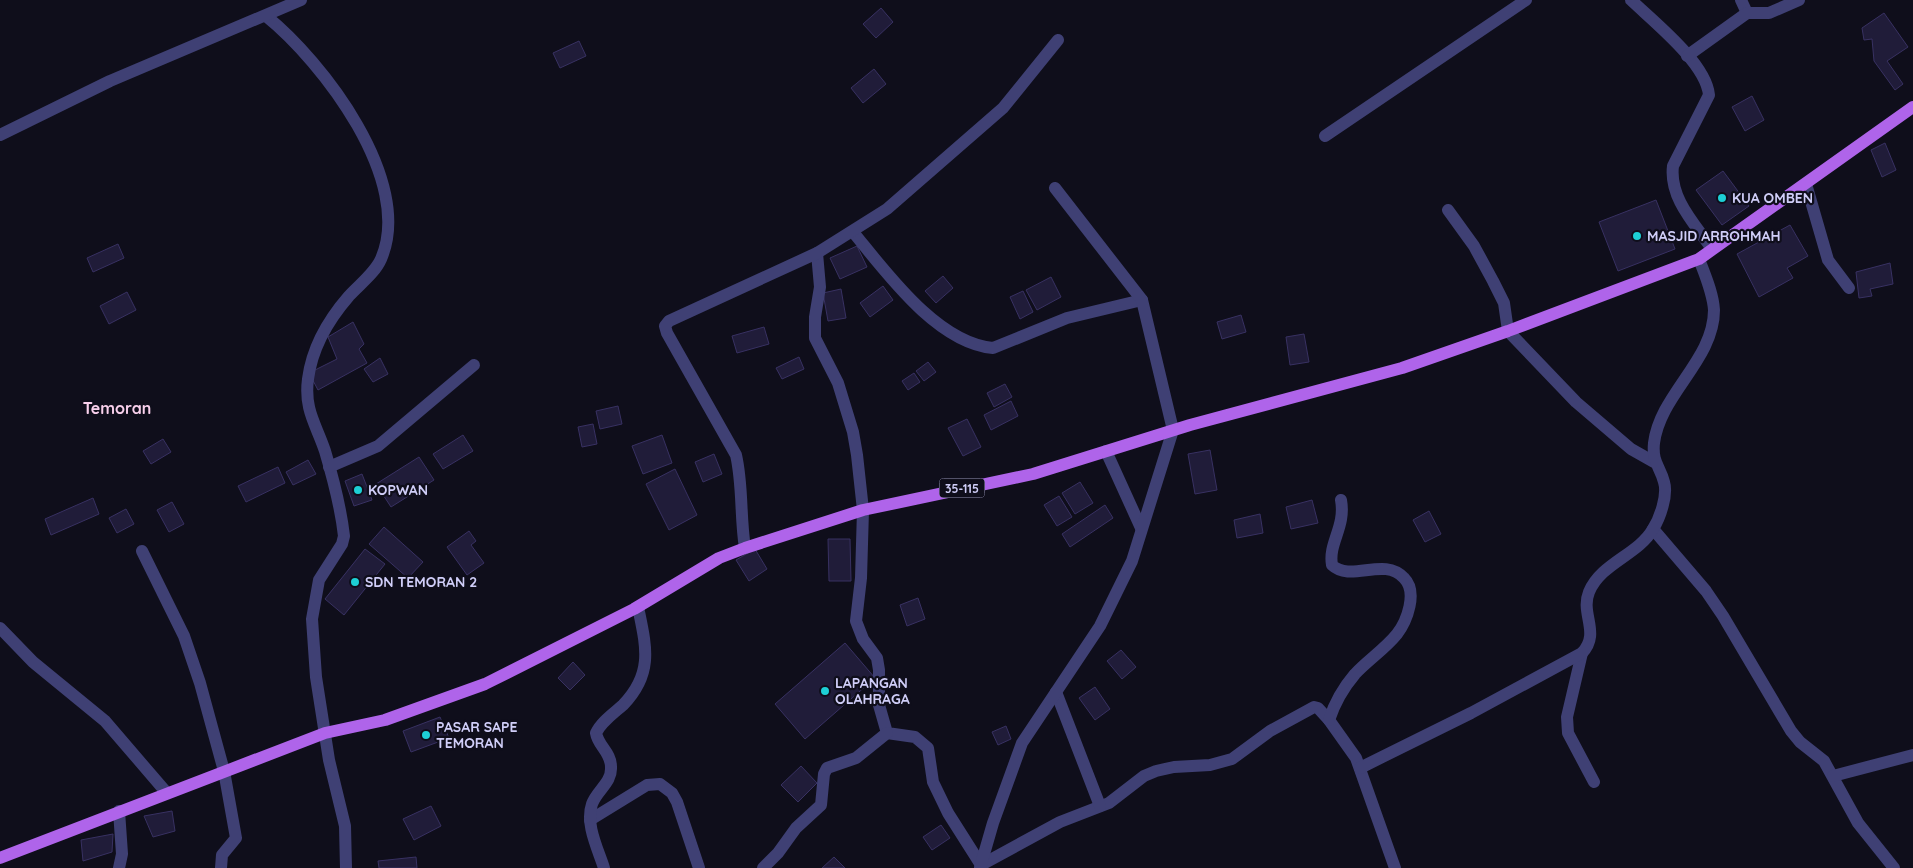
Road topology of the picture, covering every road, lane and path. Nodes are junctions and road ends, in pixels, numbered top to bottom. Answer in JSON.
{"nodes":[{"id":1,"x":301,"y":0,"type":"edge"},
{"id":2,"x":1526,"y":0,"type":"edge"},
{"id":3,"x":1631,"y":0,"type":"edge"},
{"id":4,"x":1740,"y":0,"type":"edge"},
{"id":5,"x":1799,"y":0,"type":"edge"},
{"id":6,"x":1748,"y":13,"type":"junction"},
{"id":7,"x":266,"y":16,"type":"junction"},
{"id":8,"x":1058,"y":40,"type":"dead end"},
{"id":9,"x":1686,"y":56,"type":"junction"},
{"id":10,"x":1913,"y":107,"type":"edge"},
{"id":11,"x":0,"y":135,"type":"edge"},
{"id":12,"x":1325,"y":136,"type":"dead end"},
{"id":13,"x":1806,"y":184,"type":"junction"},
{"id":14,"x":1055,"y":188,"type":"dead end"},
{"id":15,"x":1448,"y":210,"type":"dead end"},
{"id":16,"x":853,"y":232,"type":"junction"},
{"id":17,"x":1712,"y":250,"type":"junction"},
{"id":18,"x":817,"y":253,"type":"junction"},
{"id":19,"x":1700,"y":259,"type":"junction"},
{"id":20,"x":1849,"y":288,"type":"dead end"},
{"id":21,"x":1142,"y":300,"type":"junction"},
{"id":22,"x":1508,"y":332,"type":"junction"},
{"id":23,"x":474,"y":365,"type":"dead end"},
{"id":24,"x":1173,"y":430,"type":"junction"},
{"id":25,"x":1106,"y":451,"type":"junction"},
{"id":26,"x":1654,"y":462,"type":"junction"},
{"id":27,"x":329,"y":467,"type":"junction"},
{"id":28,"x":1340,"y":500,"type":"dead end"},
{"id":29,"x":863,"y":510,"type":"junction"},
{"id":30,"x":1141,"y":528,"type":"junction"},
{"id":31,"x":1653,"y":530,"type":"junction"},
{"id":32,"x":745,"y":548,"type":"junction"},
{"id":33,"x":142,"y":550,"type":"dead end"},
{"id":34,"x":638,"y":607,"type":"junction"},
{"id":35,"x":0,"y":628,"type":"edge"},
{"id":36,"x":1582,"y":653,"type":"junction"},
{"id":37,"x":1056,"y":692,"type":"junction"},
{"id":38,"x":1329,"y":720,"type":"junction"},
{"id":39,"x":325,"y":733,"type":"junction"},
{"id":40,"x":887,"y":733,"type":"junction"},
{"id":41,"x":1913,"y":755,"type":"edge"},
{"id":42,"x":1360,"y":768,"type":"junction"},
{"id":43,"x":224,"y":771,"type":"junction"},
{"id":44,"x":1833,"y":776,"type":"junction"},
{"id":45,"x":1594,"y":782,"type":"dead end"},
{"id":46,"x":166,"y":792,"type":"junction"},
{"id":47,"x":1100,"y":806,"type":"junction"},
{"id":48,"x":119,"y":810,"type":"junction"},
{"id":49,"x":590,"y":820,"type":"junction"},
{"id":50,"x":0,"y":858,"type":"edge"},
{"id":51,"x":980,"y":867,"type":"edge"},
{"id":52,"x":119,"y":868,"type":"edge"},
{"id":53,"x":221,"y":868,"type":"edge"},
{"id":54,"x":346,"y":868,"type":"edge"},
{"id":55,"x":604,"y":868,"type":"edge"},
{"id":56,"x":699,"y":868,"type":"edge"},
{"id":57,"x":763,"y":868,"type":"edge"},
{"id":58,"x":1395,"y":868,"type":"edge"},
{"id":59,"x":1894,"y":868,"type":"edge"}],
"edges":[{"from":1,"to":7,"type":"street"},
{"from":2,"to":12,"type":"street"},
{"from":3,"to":9,"type":"street"},
{"from":4,"to":6,"type":"street"},
{"from":5,"to":6,"type":"street"},
{"from":6,"to":9,"type":"street"},
{"from":7,"to":11,"type":"street"},
{"from":7,"to":27,"type":"street"},
{"from":8,"to":16,"type":"street"},
{"from":9,"to":17,"type":"street"},
{"from":10,"to":13,"type":"main road","number":"35-115"},
{"from":13,"to":17,"type":"main road","number":"35-115"},
{"from":13,"to":20,"type":"street"},
{"from":14,"to":21,"type":"street"},
{"from":15,"to":22,"type":"street"},
{"from":16,"to":18,"type":"street"},
{"from":16,"to":21,"type":"street"},
{"from":17,"to":19,"type":"main road","number":"35-115"},
{"from":18,"to":29,"type":"street"},
{"from":18,"to":32,"type":"street"},
{"from":19,"to":22,"type":"main road","number":"35-115"},
{"from":19,"to":26,"type":"street"},
{"from":21,"to":24,"type":"street"},
{"from":22,"to":24,"type":"main road","number":"35-115"},
{"from":22,"to":26,"type":"street"},
{"from":23,"to":27,"type":"street"},
{"from":24,"to":25,"type":"main road","number":"35-115"},
{"from":24,"to":30,"type":"street"},
{"from":25,"to":29,"type":"main road","number":"35-115"},
{"from":25,"to":30,"type":"street"},
{"from":26,"to":31,"type":"street"},
{"from":27,"to":39,"type":"street"},
{"from":28,"to":38,"type":"street"},
{"from":29,"to":32,"type":"main road","number":"35-115"},
{"from":29,"to":40,"type":"street"},
{"from":30,"to":37,"type":"street"},
{"from":31,"to":36,"type":"street"},
{"from":31,"to":44,"type":"street"},
{"from":32,"to":34,"type":"main road","number":"35-115"},
{"from":33,"to":43,"type":"street"},
{"from":34,"to":39,"type":"main road","number":"35-115"},
{"from":34,"to":49,"type":"street"},
{"from":35,"to":46,"type":"street"},
{"from":36,"to":42,"type":"street"},
{"from":36,"to":45,"type":"street"},
{"from":37,"to":47,"type":"street"},
{"from":37,"to":51,"type":"street"},
{"from":38,"to":42,"type":"street"},
{"from":38,"to":47,"type":"street"},
{"from":39,"to":43,"type":"main road","number":"35-115"},
{"from":39,"to":54,"type":"street"},
{"from":40,"to":51,"type":"street"},
{"from":40,"to":57,"type":"street"},
{"from":41,"to":44,"type":"street"},
{"from":42,"to":58,"type":"street"},
{"from":43,"to":46,"type":"main road","number":"35-115"},
{"from":43,"to":53,"type":"street"},
{"from":44,"to":59,"type":"street"},
{"from":46,"to":48,"type":"main road","number":"35-115"},
{"from":47,"to":51,"type":"street"},
{"from":48,"to":50,"type":"main road","number":"35-115"},
{"from":48,"to":52,"type":"street"},
{"from":49,"to":55,"type":"street"},
{"from":49,"to":56,"type":"street"}]}
